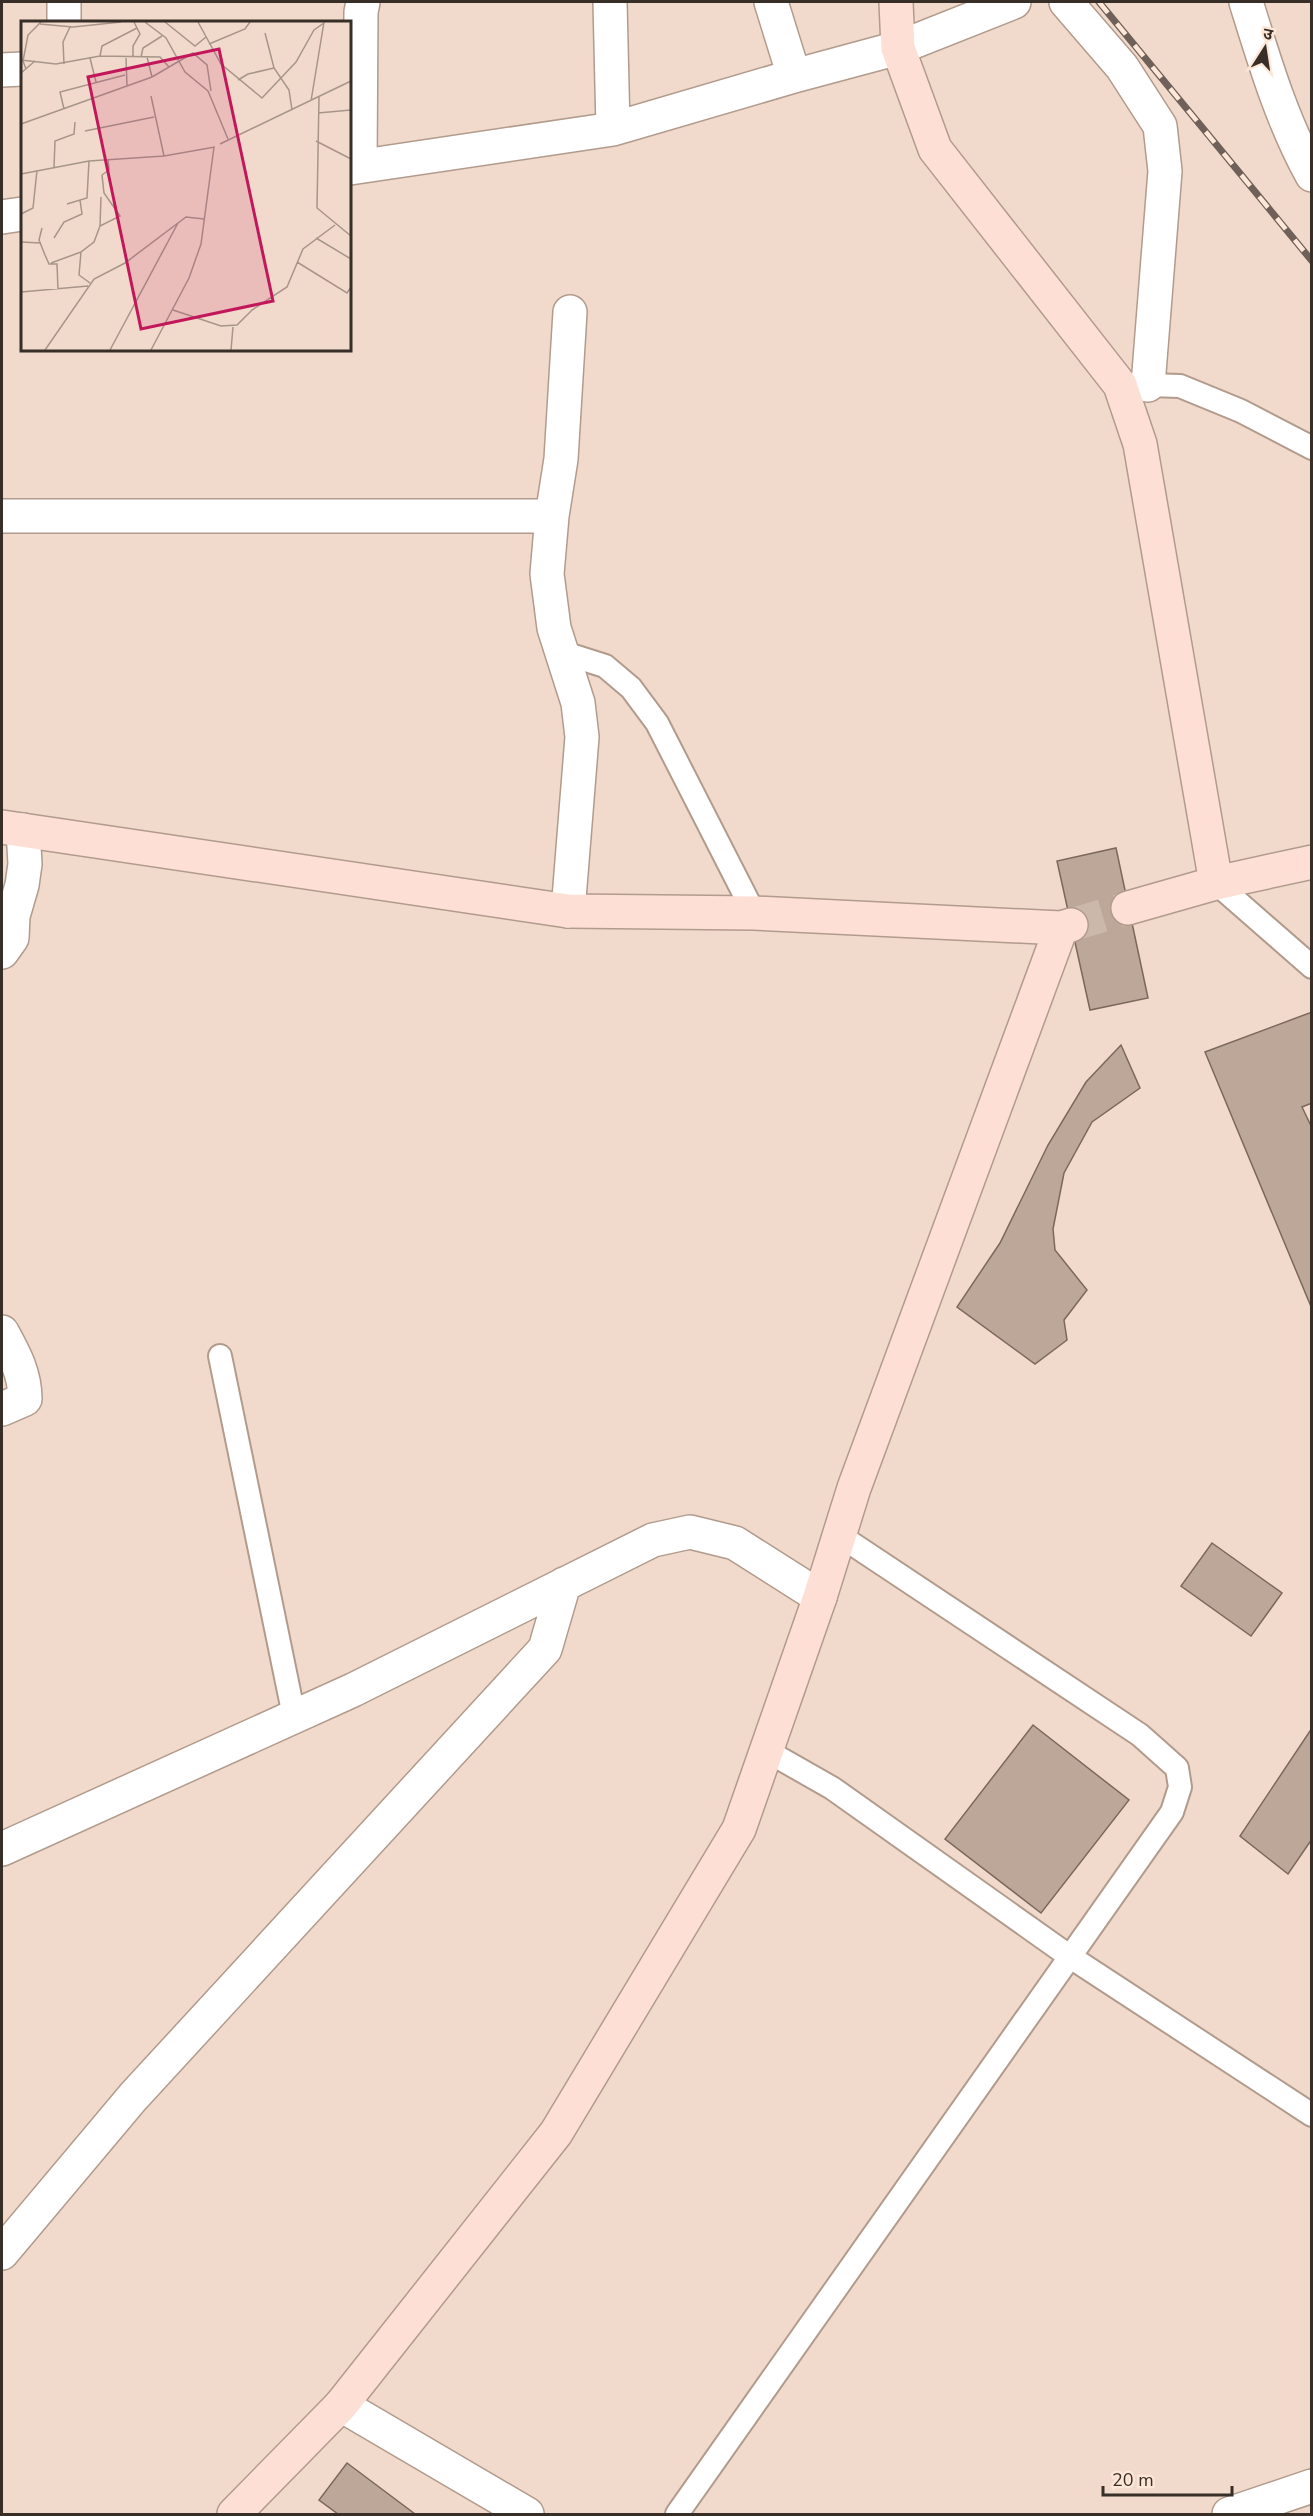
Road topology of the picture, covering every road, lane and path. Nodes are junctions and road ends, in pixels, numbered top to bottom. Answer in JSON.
{"nodes":[{"id":1,"x":63,"y":2,"type":"edge"},
{"id":2,"x":363,"y":2,"type":"edge"},
{"id":3,"x":610,"y":2,"type":"edge"},
{"id":4,"x":771,"y":2,"type":"edge"},
{"id":5,"x":896,"y":2,"type":"edge"},
{"id":6,"x":1014,"y":2,"type":"edge"},
{"id":7,"x":1066,"y":2,"type":"edge"},
{"id":8,"x":1246,"y":2,"type":"edge"},
{"id":9,"x":64,"y":21,"type":"edge"},
{"id":10,"x":898,"y":48,"type":"junction"},
{"id":11,"x":355,"y":55,"type":"edge"},
{"id":12,"x":21,"y":69,"type":"edge"},
{"id":13,"x":2,"y":70,"type":"edge"},
{"id":14,"x":794,"y":76,"type":"junction"},
{"id":15,"x":612,"y":129,"type":"junction"},
{"id":16,"x":355,"y":167,"type":"edge"},
{"id":17,"x":1311,"y":175,"type":"edge"},
{"id":18,"x":21,"y":214,"type":"edge"},
{"id":19,"x":2,"y":217,"type":"edge"},
{"id":20,"x":570,"y":312,"type":"dead end"},
{"id":21,"x":1134,"y":385,"type":"junction"},
{"id":22,"x":1311,"y":448,"type":"edge"},
{"id":23,"x":2,"y":516,"type":"edge"},
{"id":24,"x":552,"y":516,"type":"junction"},
{"id":25,"x":561,"y":652,"type":"junction"},
{"id":26,"x":12,"y":828,"type":"edge"},
{"id":27,"x":1311,"y":862,"type":"edge"},
{"id":28,"x":1216,"y":883,"type":"junction"},
{"id":29,"x":1128,"y":908,"type":"tunnel mouth"},
{"id":30,"x":568,"y":911,"type":"junction"},
{"id":31,"x":754,"y":913,"type":"junction"},
{"id":32,"x":2,"y":952,"type":"edge"},
{"id":33,"x":1311,"y":967,"type":"edge"},
{"id":34,"x":2,"y":1332,"type":"edge"},
{"id":35,"x":219,"y":1356,"type":"dead end"},
{"id":36,"x":2,"y":1409,"type":"edge"},
{"id":37,"x":839,"y":1535,"type":"junction"},
{"id":38,"x":564,"y":1584,"type":"junction"},
{"id":39,"x":820,"y":1597,"type":"junction"},
{"id":40,"x":294,"y":1716,"type":"junction"},
{"id":41,"x":767,"y":1751,"type":"junction"},
{"id":42,"x":2,"y":1849,"type":"edge"},
{"id":43,"x":1069,"y":1956,"type":"junction"},
{"id":44,"x":1311,"y":2115,"type":"edge"},
{"id":45,"x":2,"y":2253,"type":"edge"},
{"id":46,"x":341,"y":2405,"type":"junction"},
{"id":47,"x":1311,"y":2486,"type":"edge"},
{"id":48,"x":234,"y":2514,"type":"edge"},
{"id":49,"x":527,"y":2514,"type":"edge"},
{"id":50,"x":677,"y":2514,"type":"edge"},
{"id":51,"x":1229,"y":2514,"type":"edge"}],
"edges":[{"from":1,"to":9,"type":"street"},
{"from":2,"to":11,"type":"street"},
{"from":3,"to":15,"type":"street"},
{"from":4,"to":14,"type":"street"},
{"from":5,"to":10,"type":"street"},
{"from":6,"to":10,"type":"street"},
{"from":7,"to":21,"type":"street"},
{"from":8,"to":17,"type":"street"},
{"from":10,"to":14,"type":"street"},
{"from":10,"to":21,"type":"street"},
{"from":11,"to":16,"type":"street"},
{"from":12,"to":13,"type":"street"},
{"from":14,"to":15,"type":"street"},
{"from":15,"to":16,"type":"street"},
{"from":18,"to":19,"type":"street"},
{"from":20,"to":24,"type":"street"},
{"from":21,"to":22,"type":"lane"},
{"from":21,"to":28,"type":"street"},
{"from":23,"to":24,"type":"street"},
{"from":24,"to":25,"type":"street"},
{"from":25,"to":30,"type":"street"},
{"from":25,"to":31,"type":"lane"},
{"from":26,"to":30,"type":"street"},
{"from":26,"to":32,"type":"street"},
{"from":27,"to":28,"type":"street"},
{"from":28,"to":29,"type":"street"},
{"from":28,"to":33,"type":"lane"},
{"from":30,"to":31,"type":"street"},
{"from":31,"to":37,"type":"street"},
{"from":34,"to":36,"type":"street"},
{"from":35,"to":40,"type":"lane"},
{"from":37,"to":39,"type":"street"},
{"from":37,"to":43,"type":"lane"},
{"from":38,"to":39,"type":"street"},
{"from":38,"to":40,"type":"street"},
{"from":38,"to":45,"type":"street"},
{"from":39,"to":41,"type":"street"},
{"from":40,"to":42,"type":"street"},
{"from":41,"to":43,"type":"lane"},
{"from":41,"to":46,"type":"street"},
{"from":43,"to":44,"type":"lane"},
{"from":43,"to":50,"type":"lane"},
{"from":46,"to":48,"type":"street"},
{"from":46,"to":49,"type":"street"},
{"from":47,"to":51,"type":"street"}]}
